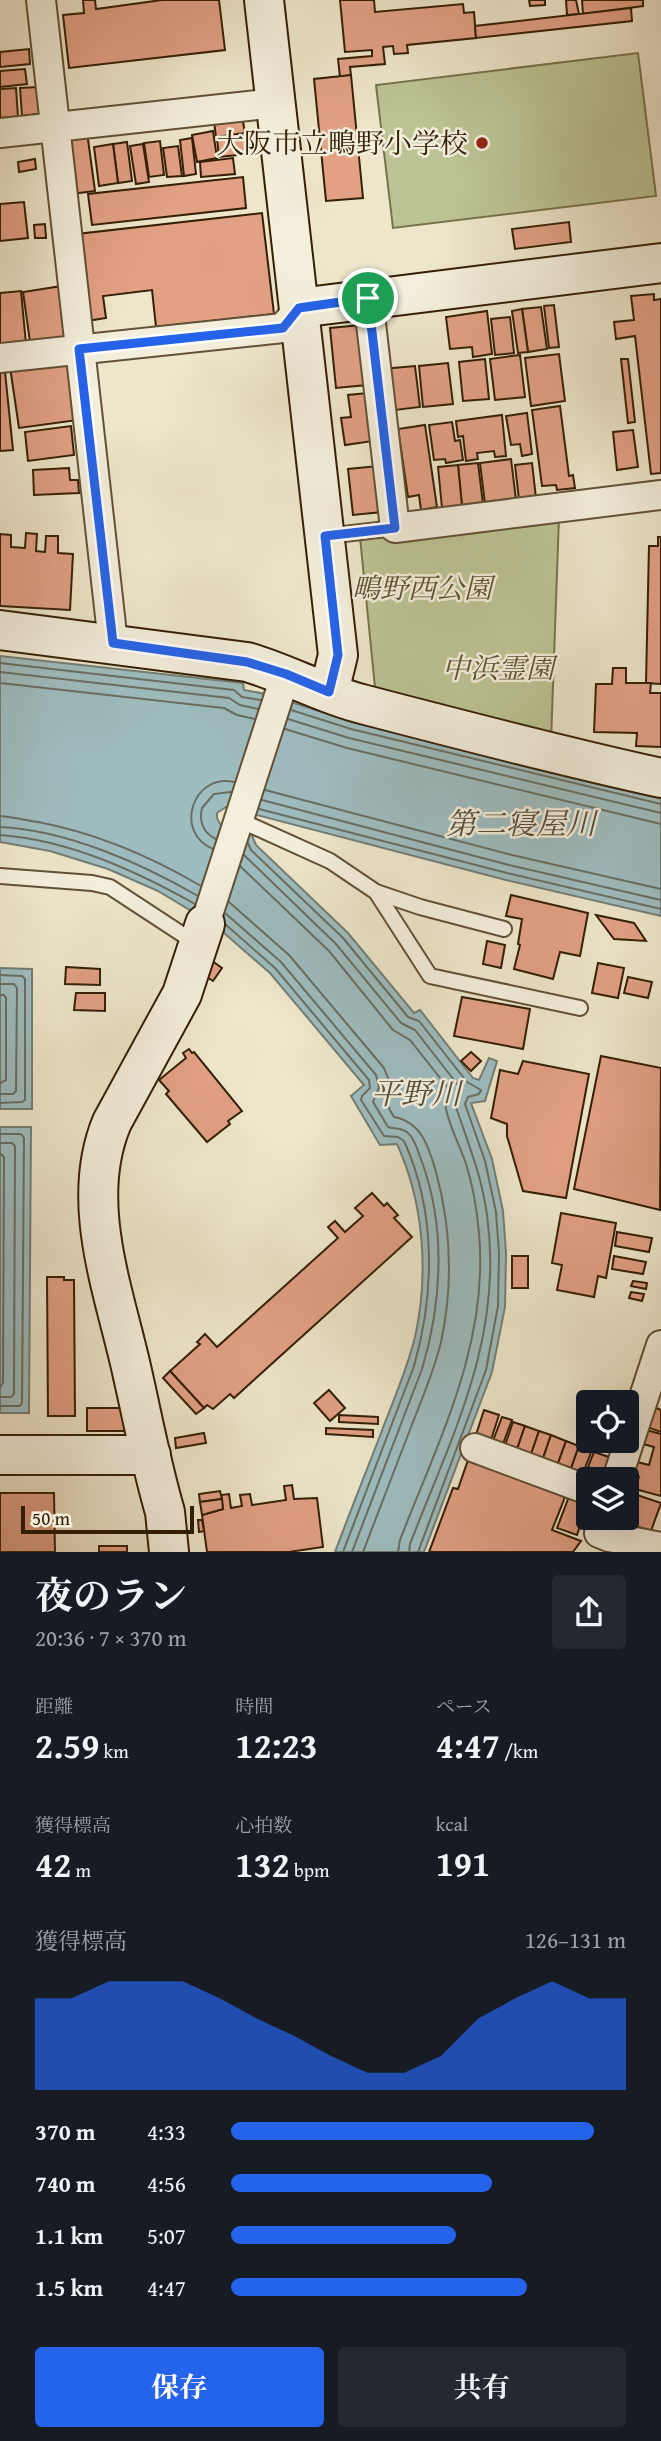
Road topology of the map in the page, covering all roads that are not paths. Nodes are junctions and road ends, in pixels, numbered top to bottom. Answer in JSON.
{"nodes":[{"id":1,"x":41,"y":0,"type":"edge"},
{"id":2,"x":264,"y":0,"type":"edge"},
{"id":3,"x":276,"y":103,"type":"junction"},
{"id":4,"x":55,"y":127,"type":"junction"},
{"id":5,"x":0,"y":133,"type":"edge"},
{"id":6,"x":661,"y":263,"type":"edge"},
{"id":7,"x":368,"y":298,"type":"junction"},
{"id":8,"x":299,"y":308,"type":"junction"},
{"id":9,"x":79,"y":349,"type":"junction"},
{"id":10,"x":0,"y":358,"type":"edge"},
{"id":11,"x":661,"y":495,"type":"edge"},
{"id":12,"x":395,"y":528,"type":"junction"},
{"id":13,"x":325,"y":536,"type":"junction"},
{"id":14,"x":0,"y":630,"type":"edge"},
{"id":15,"x":113,"y":643,"type":"junction"},
{"id":16,"x":283,"y":684,"type":"junction"},
{"id":17,"x":329,"y":692,"type":"junction"},
{"id":18,"x":661,"y":778,"type":"edge"},
{"id":19,"x":237,"y":820,"type":"junction"},
{"id":20,"x":0,"y":876,"type":"edge"},
{"id":21,"x":376,"y":892,"type":"junction"},
{"id":22,"x":504,"y":929,"type":"dead end"},
{"id":23,"x":201,"y":935,"type":"junction"},
{"id":24,"x":580,"y":1007,"type":"dead end"},
{"id":25,"x":661,"y":1345,"type":"edge"},
{"id":26,"x":652,"y":1402,"type":"edge"},
{"id":27,"x":475,"y":1448,"type":"dead end"},
{"id":28,"x":0,"y":1455,"type":"edge"},
{"id":29,"x":151,"y":1455,"type":"junction"},
{"id":30,"x":622,"y":1467,"type":"edge"},
{"id":31,"x":576,"y":1486,"type":"edge"},
{"id":32,"x":597,"y":1534,"type":"edge"},
{"id":33,"x":661,"y":1547,"type":"edge"},
{"id":34,"x":169,"y":1552,"type":"edge"}],
"edges":[{"from":1,"to":4,"type":"street"},
{"from":2,"to":3,"type":"street"},
{"from":3,"to":4,"type":"street"},
{"from":3,"to":8,"type":"street"},
{"from":4,"to":5,"type":"street"},
{"from":4,"to":9,"type":"street"},
{"from":6,"to":7,"type":"street"},
{"from":7,"to":8,"type":"street"},
{"from":7,"to":12,"type":"street"},
{"from":8,"to":9,"type":"street"},
{"from":8,"to":13,"type":"street"},
{"from":9,"to":10,"type":"street"},
{"from":9,"to":15,"type":"street"},
{"from":11,"to":12,"type":"street"},
{"from":12,"to":13,"type":"lane"},
{"from":13,"to":17,"type":"street"},
{"from":14,"to":15,"type":"street"},
{"from":15,"to":16,"type":"street"},
{"from":16,"to":17,"type":"street"},
{"from":16,"to":19,"type":"street"},
{"from":17,"to":18,"type":"street"},
{"from":19,"to":21,"type":"lane"},
{"from":19,"to":23,"type":"street"},
{"from":20,"to":23,"type":"lane"},
{"from":21,"to":22,"type":"lane"},
{"from":21,"to":24,"type":"lane"},
{"from":23,"to":29,"type":"street"},
{"from":25,"to":26,"type":"street"},
{"from":26,"to":30,"type":"street"},
{"from":27,"to":31,"type":"street"},
{"from":28,"to":29,"type":"street"},
{"from":29,"to":34,"type":"street"},
{"from":32,"to":33,"type":"street"}]}
